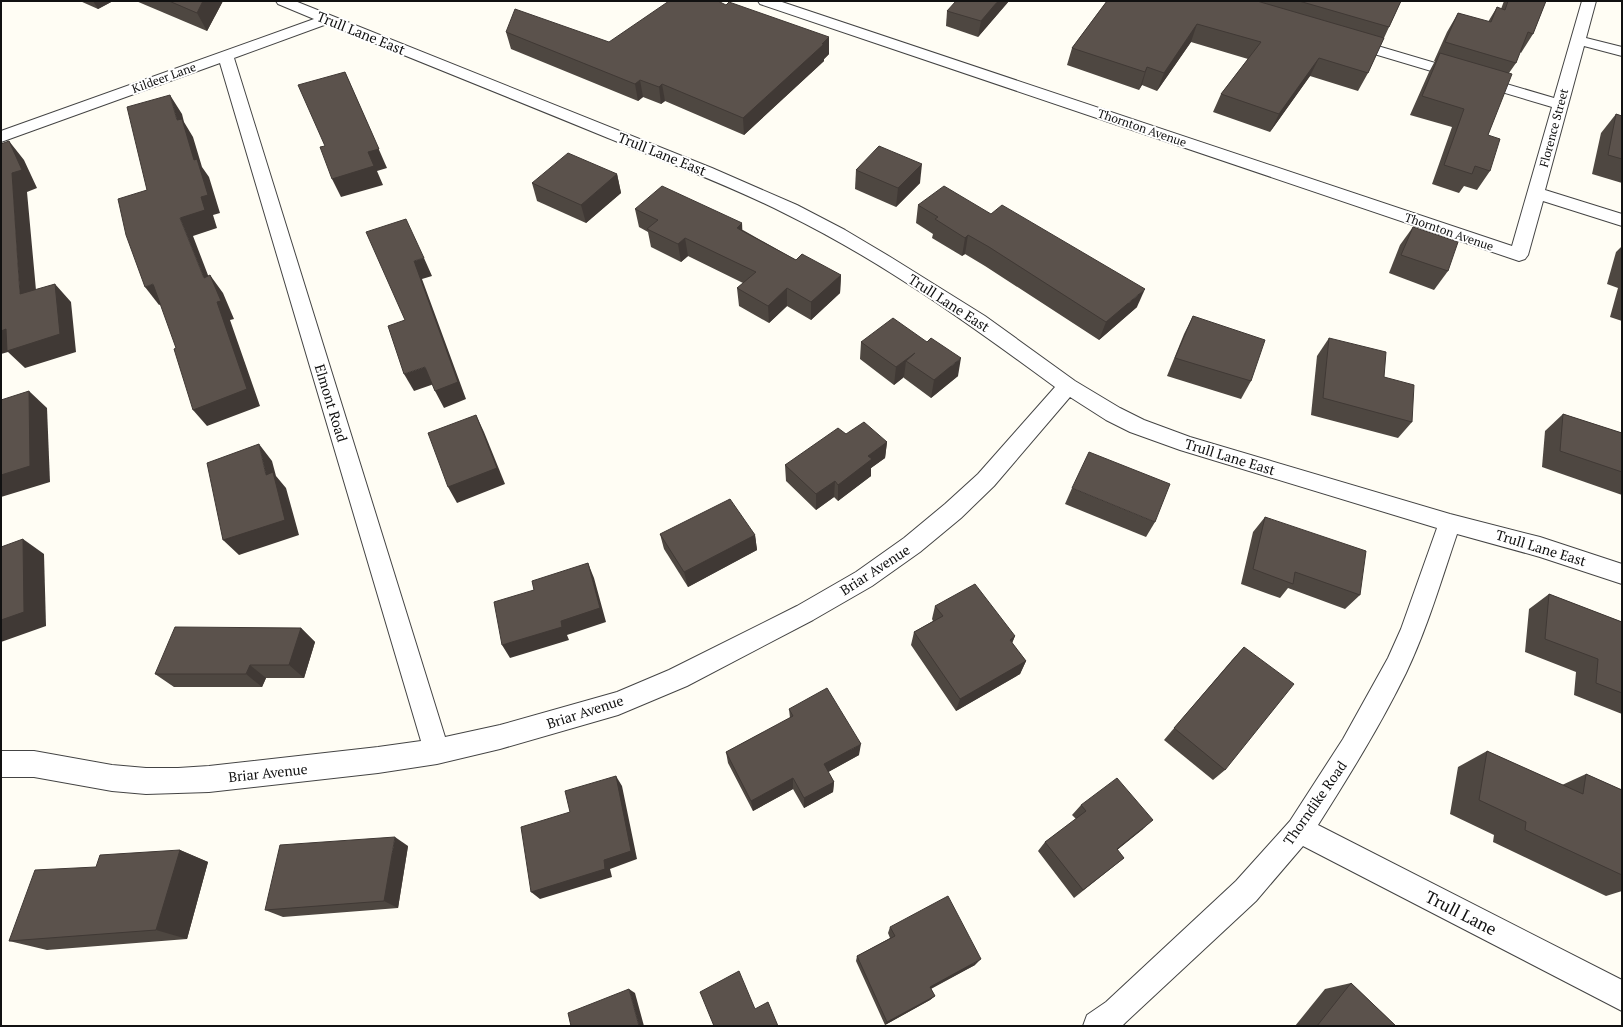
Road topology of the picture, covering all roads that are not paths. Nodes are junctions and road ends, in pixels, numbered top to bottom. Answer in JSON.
{"nodes":[{"id":1,"x":282,"y":1,"type":"edge"},
{"id":2,"x":765,"y":1,"type":"edge"},
{"id":3,"x":1589,"y":1,"type":"edge"},
{"id":4,"x":327,"y":19,"type":"junction"},
{"id":5,"x":1334,"y":37,"type":"edge"},
{"id":6,"x":1578,"y":40,"type":"junction"},
{"id":7,"x":1622,"y":52,"type":"edge"},
{"id":8,"x":226,"y":56,"type":"junction"},
{"id":9,"x":1561,"y":104,"type":"junction"},
{"id":10,"x":1,"y":137,"type":"edge"},
{"id":11,"x":1537,"y":193,"type":"junction"},
{"id":12,"x":1622,"y":220,"type":"edge"},
{"id":13,"x":1519,"y":255,"type":"joint"},
{"id":14,"x":1068,"y":386,"type":"junction"},
{"id":15,"x":1450,"y":523,"type":"junction"},
{"id":16,"x":1622,"y":574,"type":"edge"},
{"id":17,"x":437,"y":751,"type":"junction"},
{"id":18,"x":1,"y":764,"type":"edge"},
{"id":19,"x":1300,"y":830,"type":"junction"},
{"id":20,"x":1622,"y":996,"type":"edge"},
{"id":21,"x":1098,"y":1026,"type":"edge"}],
"edges":[{"from":1,"to":4,"type":"street","name":"Trull Lane East"},
{"from":2,"to":13,"type":"street","name":"Thornton Avenue"},
{"from":3,"to":6,"type":"street","name":"Florence Street"},
{"from":4,"to":8,"type":"street","name":"Kildeer Lane"},
{"from":4,"to":14,"type":"street","name":"Trull Lane East"},
{"from":5,"to":9,"type":"street"},
{"from":6,"to":7,"type":"street"},
{"from":6,"to":9,"type":"street","name":"Florence Street"},
{"from":8,"to":10,"type":"street","name":"Kildeer Lane"},
{"from":8,"to":17,"type":"street","name":"Elmont Road"},
{"from":9,"to":11,"type":"street","name":"Florence Street"},
{"from":11,"to":12,"type":"street"},
{"from":11,"to":13,"type":"street","name":"Florence Street"},
{"from":14,"to":15,"type":"street","name":"Trull Lane East"},
{"from":14,"to":17,"type":"street","name":"Briar Avenue"},
{"from":15,"to":16,"type":"street","name":"Trull Lane East"},
{"from":15,"to":19,"type":"street","name":"Thorndike Road"},
{"from":17,"to":18,"type":"street","name":"Briar Avenue"},
{"from":19,"to":20,"type":"street","name":"Trull Lane"},
{"from":19,"to":21,"type":"street","name":"Thorndike Road"}]}
